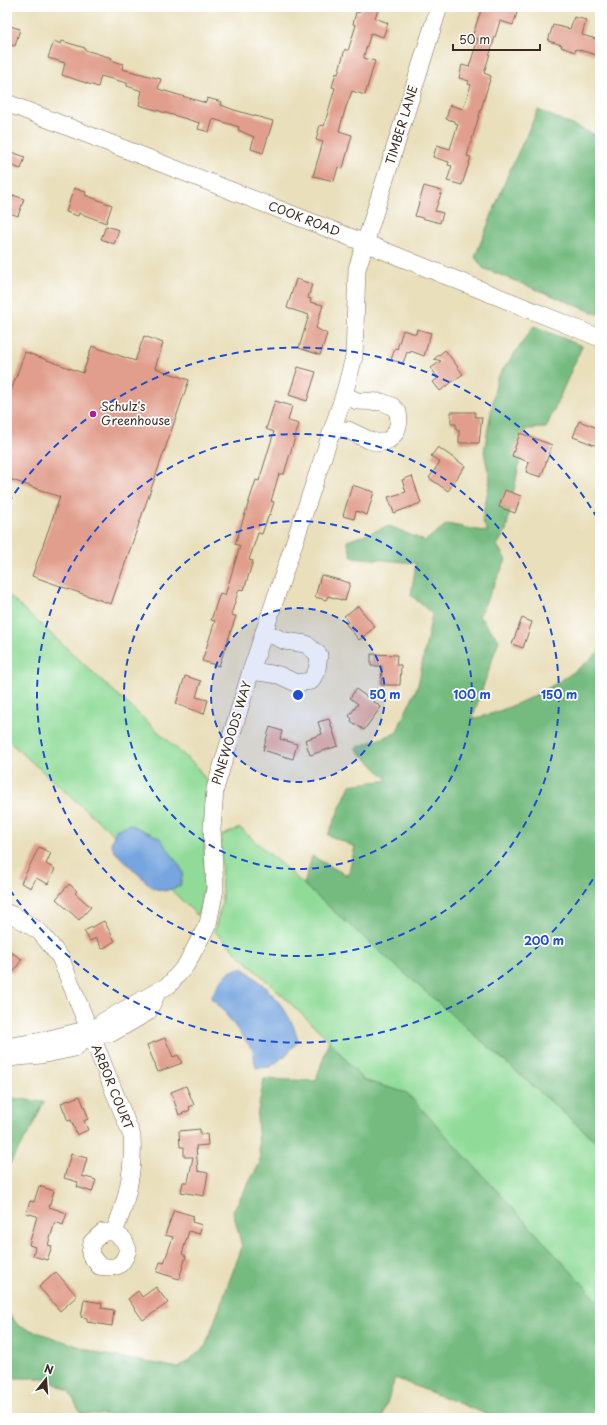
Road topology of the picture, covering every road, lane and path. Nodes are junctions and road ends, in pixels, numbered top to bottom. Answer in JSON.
{"nodes":[{"id":1,"x":439,"y":7,"type":"edge"},
{"id":2,"x":7,"y":103,"type":"edge"},
{"id":3,"x":365,"y":243,"type":"junction"},
{"id":4,"x":600,"y":338,"type":"edge"},
{"id":5,"x":344,"y":395,"type":"junction"},
{"id":6,"x":333,"y":430,"type":"junction"},
{"id":7,"x":264,"y":632,"type":"junction"},
{"id":8,"x":251,"y":671,"type":"junction"},
{"id":9,"x":7,"y":913,"type":"edge"},
{"id":10,"x":91,"y":1034,"type":"junction"},
{"id":11,"x":7,"y":1047,"type":"edge"},
{"id":12,"x":7,"y":1058,"type":"edge"},
{"id":13,"x":114,"y":1232,"type":"dead end"}],
"edges":[{"from":1,"to":3,"type":"street","name":"TIMBER LANE"},
{"from":2,"to":3,"type":"street","name":"COOK ROAD"},
{"from":3,"to":4,"type":"street","name":"COOK ROAD"},
{"from":3,"to":5,"type":"street","name":"PINEWOODS WAY"},
{"from":5,"to":6,"type":"street","name":"PINEWOODS WAY"},
{"from":5,"to":6,"type":"street"},
{"from":6,"to":7,"type":"street","name":"PINEWOODS WAY"},
{"from":7,"to":8,"type":"street","name":"PINEWOODS WAY"},
{"from":7,"to":8,"type":"street","name":"PINEWOODS WAY"},
{"from":8,"to":10,"type":"street","name":"PINEWOODS WAY"},
{"from":9,"to":10,"type":"street","name":"ARBOR COURT"},
{"from":10,"to":11,"type":"street"},
{"from":10,"to":12,"type":"street","name":"PINEWOODS WAY"},
{"from":10,"to":13,"type":"street","name":"ARBOR COURT"}]}
